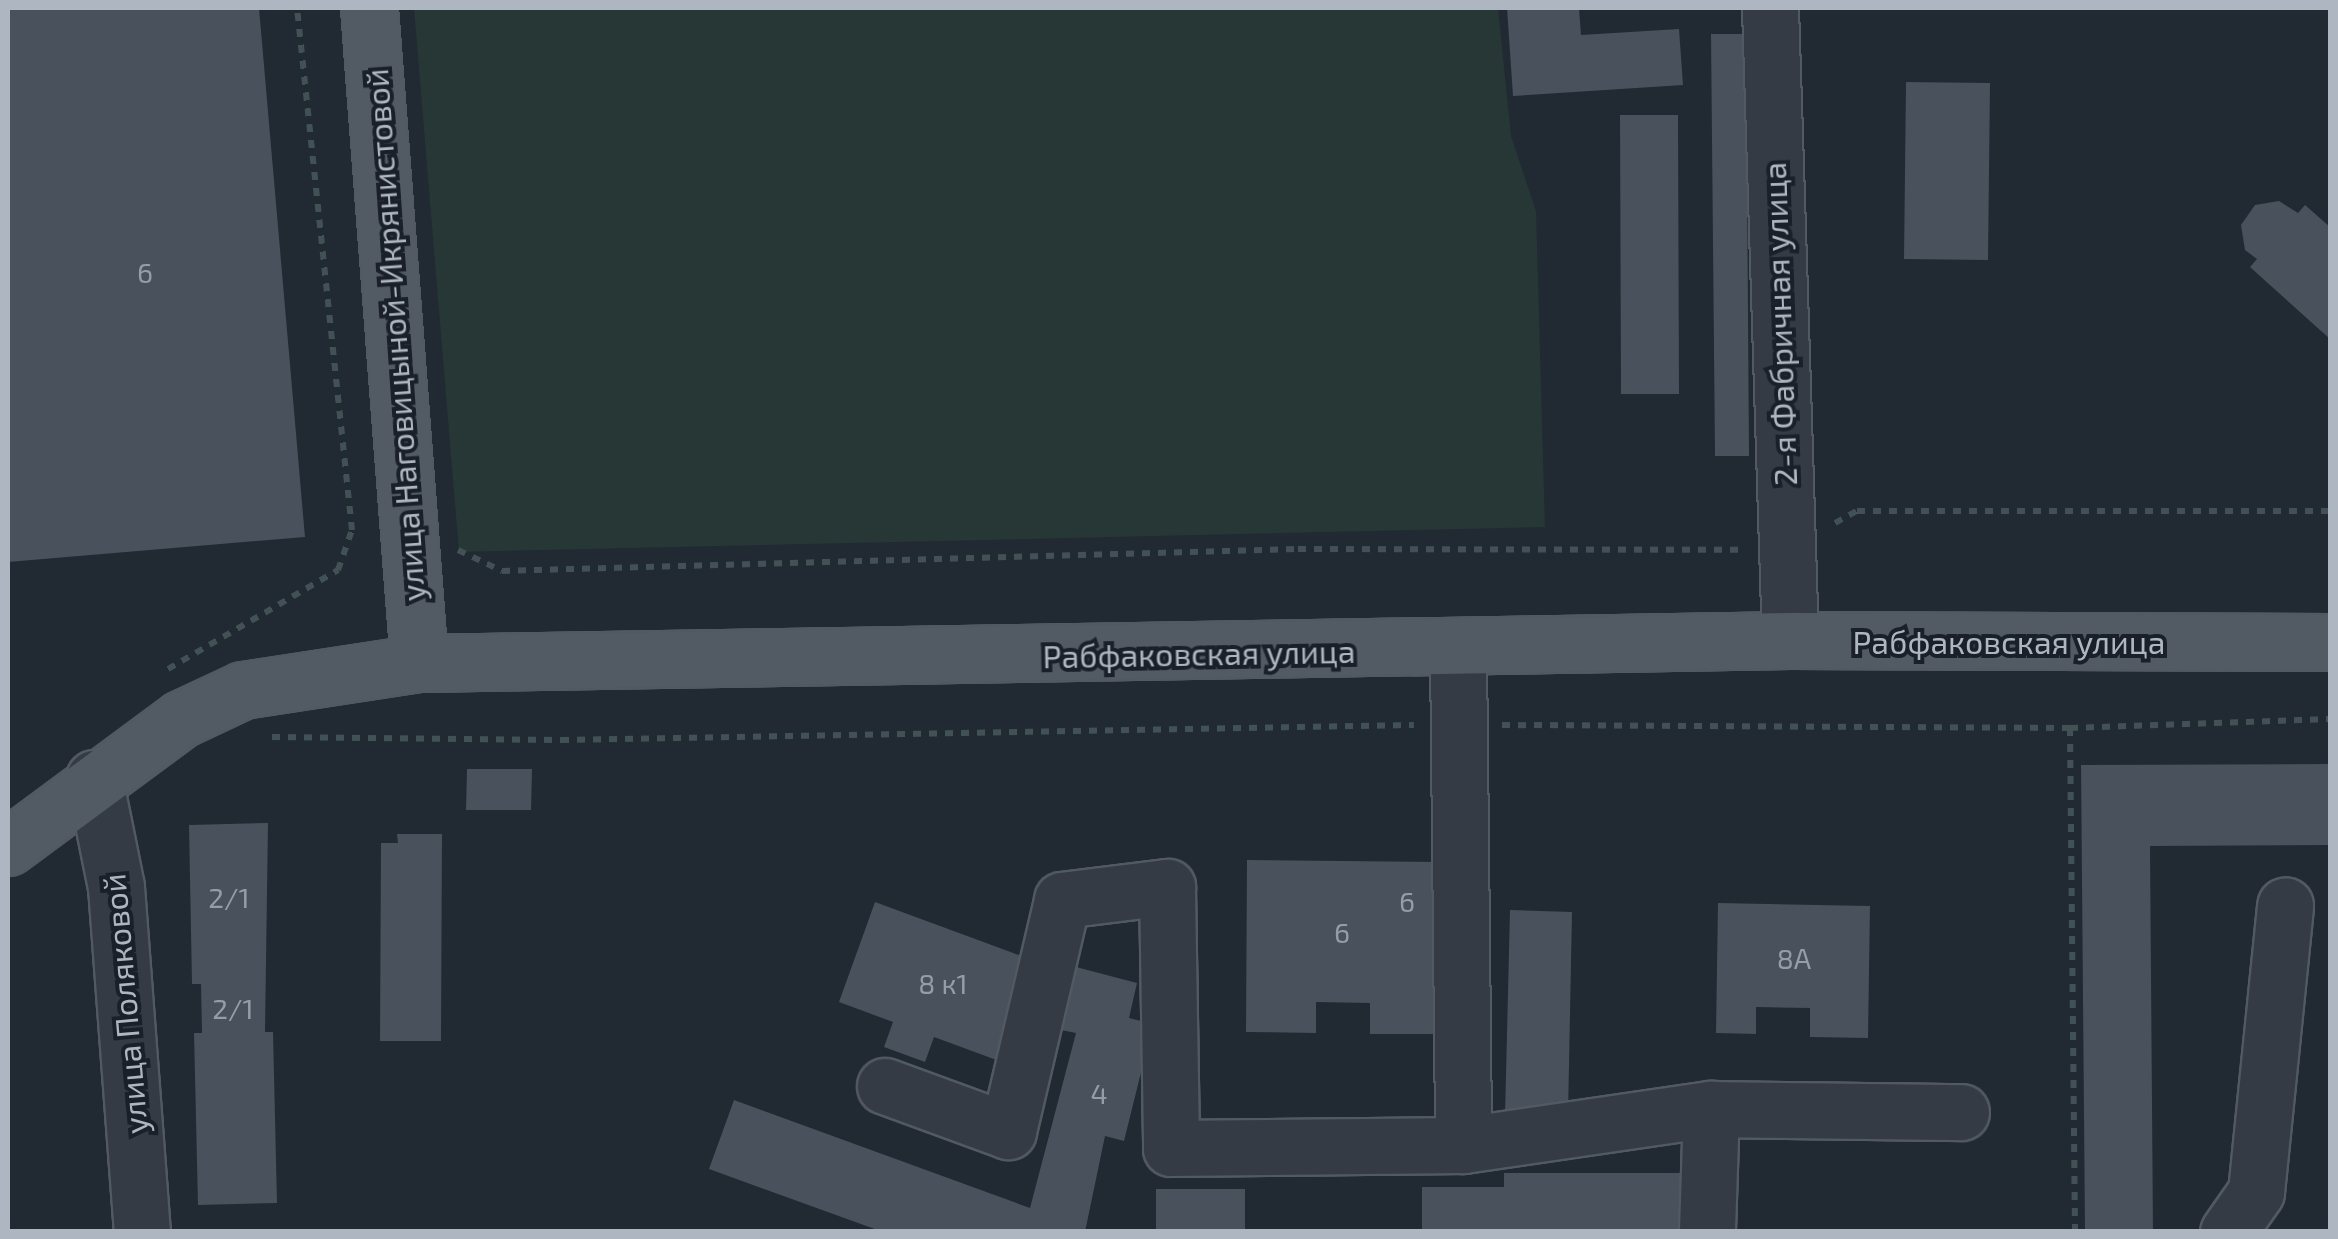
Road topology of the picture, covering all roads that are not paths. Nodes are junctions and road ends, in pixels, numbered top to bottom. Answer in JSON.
{"nodes":[{"id":1,"x":369,"y":8,"type":"edge"},
{"id":2,"x":1770,"y":8,"type":"edge"},
{"id":3,"x":1790,"y":640,"type":"junction"},
{"id":4,"x":2330,"y":642,"type":"edge"},
{"id":5,"x":1458,"y":650,"type":"junction"},
{"id":6,"x":419,"y":663,"type":"junction"},
{"id":7,"x":94,"y":778,"type":"junction"},
{"id":8,"x":12,"y":834,"type":"edge"},
{"id":9,"x":2284,"y":905,"type":"dead end"},
{"id":10,"x":885,"y":1086,"type":"dead end"},
{"id":11,"x":1711,"y":1110,"type":"junction"},
{"id":12,"x":1961,"y":1112,"type":"dead end"},
{"id":13,"x":1463,"y":1145,"type":"junction"},
{"id":14,"x":142,"y":1232,"type":"edge"},
{"id":15,"x":1706,"y":1232,"type":"edge"},
{"id":16,"x":2228,"y":1232,"type":"edge"}],
"edges":[{"from":1,"to":6,"type":"main road","name":"улица Наговицыной-Икрянистовой"},
{"from":2,"to":3,"type":"street","name":"2-я Фабричная улица"},
{"from":3,"to":4,"type":"main road","name":"Рабфаковская улица"},
{"from":3,"to":5,"type":"main road","name":"Рабфаковская улица"},
{"from":5,"to":6,"type":"main road","name":"Рабфаковская улица"},
{"from":5,"to":13,"type":"street"},
{"from":6,"to":7,"type":"main road","name":"Рабфаковская улица"},
{"from":7,"to":8,"type":"main road","name":"Рабфаковская улица"},
{"from":7,"to":14,"type":"street","name":"улица Поляковой"},
{"from":9,"to":16,"type":"street"},
{"from":10,"to":13,"type":"street"},
{"from":11,"to":12,"type":"street"},
{"from":11,"to":13,"type":"street"},
{"from":11,"to":15,"type":"street"}]}
